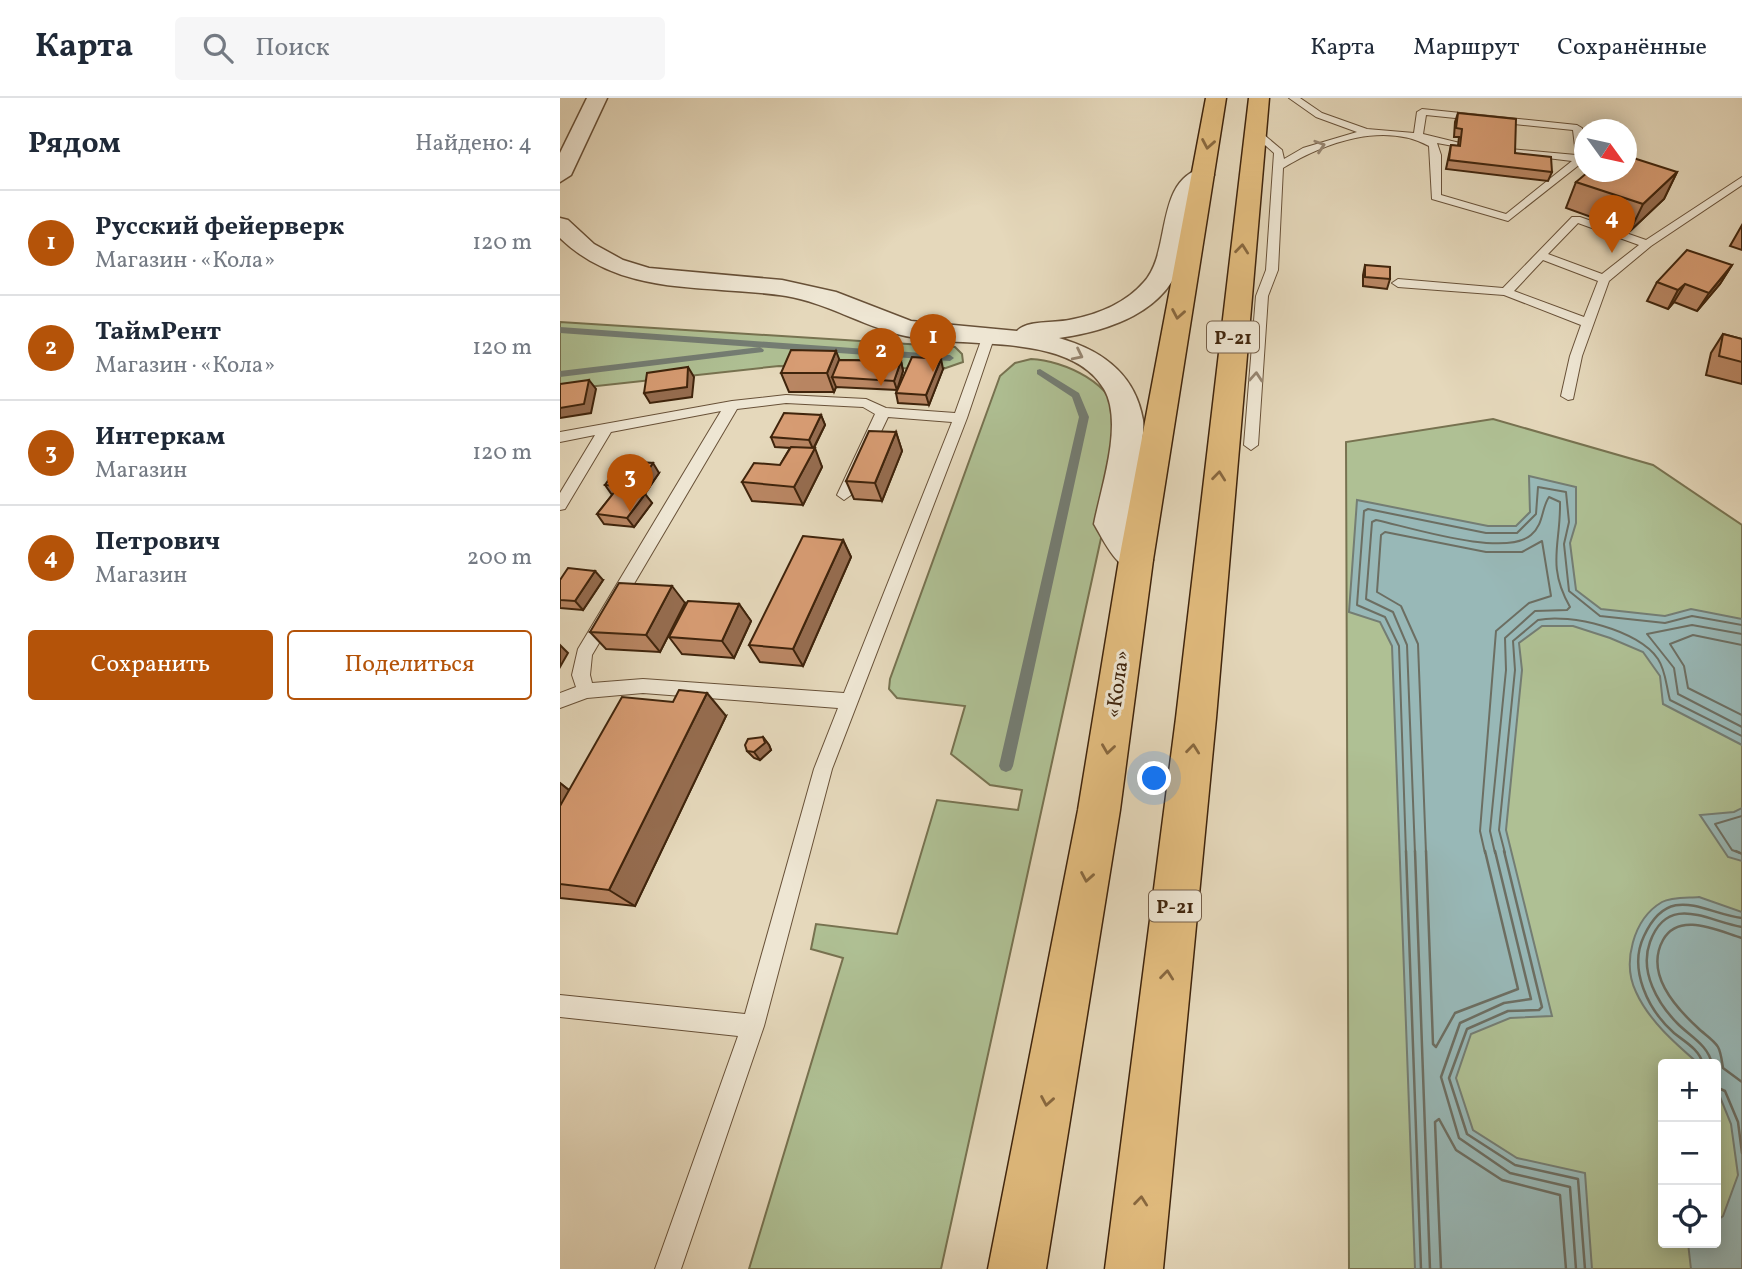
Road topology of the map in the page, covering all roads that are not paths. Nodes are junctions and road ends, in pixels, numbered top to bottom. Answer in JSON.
{"nodes":[{"id":1,"x":597,"y":98,"type":"edge"},
{"id":2,"x":1216,"y":98,"type":"edge"},
{"id":3,"x":1259,"y":98,"type":"edge"},
{"id":4,"x":1294,"y":98,"type":"edge"},
{"id":5,"x":1574,"y":128,"type":"edge"},
{"id":6,"x":1254,"y":131,"type":"junction"},
{"id":7,"x":1366,"y":132,"type":"junction"},
{"id":8,"x":1418,"y":136,"type":"junction"},
{"id":9,"x":1459,"y":144,"type":"edge"},
{"id":10,"x":1513,"y":151,"type":"edge"},
{"id":11,"x":1574,"y":158,"type":"edge"},
{"id":12,"x":1574,"y":164,"type":"edge"},
{"id":13,"x":1278,"y":167,"type":"junction"},
{"id":14,"x":560,"y":175,"type":"edge"},
{"id":15,"x":1203,"y":175,"type":"junction"},
{"id":16,"x":1742,"y":180,"type":"edge"},
{"id":17,"x":560,"y":225,"type":"edge"},
{"id":18,"x":1647,"y":244,"type":"junction"},
{"id":19,"x":1540,"y":255,"type":"junction"},
{"id":20,"x":1604,"y":279,"type":"junction"},
{"id":21,"x":1398,"y":283,"type":"dead end"},
{"id":22,"x":1506,"y":292,"type":"junction"},
{"id":23,"x":1588,"y":323,"type":"junction"},
{"id":24,"x":989,"y":335,"type":"junction"},
{"id":25,"x":1568,"y":396,"type":"dead end"},
{"id":26,"x":732,"y":405,"type":"junction"},
{"id":27,"x":883,"y":412,"type":"junction"},
{"id":28,"x":960,"y":418,"type":"junction"},
{"id":29,"x":607,"y":427,"type":"junction"},
{"id":30,"x":560,"y":437,"type":"edge"},
{"id":31,"x":1251,"y":445,"type":"dead end"},
{"id":32,"x":844,"y":495,"type":"dead end"},
{"id":33,"x":560,"y":505,"type":"edge"},
{"id":34,"x":1136,"y":560,"type":"junction"},
{"id":35,"x":643,"y":686,"type":"junction"},
{"id":36,"x":586,"y":691,"type":"junction"},
{"id":37,"x":560,"y":701,"type":"edge"},
{"id":38,"x":849,"y":701,"type":"junction"},
{"id":39,"x":630,"y":709,"type":"edge"},
{"id":40,"x":560,"y":1006,"type":"edge"},
{"id":41,"x":753,"y":1026,"type":"junction"},
{"id":42,"x":668,"y":1269,"type":"edge"},
{"id":43,"x":1017,"y":1269,"type":"edge"},
{"id":44,"x":1134,"y":1269,"type":"edge"}],
"edges":[{"from":1,"to":14,"type":"street"},
{"from":2,"to":15,"type":"main road","name":"«Кола»","number":"Р-21","one_way":true},
{"from":3,"to":6,"type":"main road","number":"Р-21"},
{"from":4,"to":7,"type":"lane"},
{"from":5,"to":8,"type":"lane"},
{"from":6,"to":13,"type":"lane"},
{"from":44,"to":6,"type":"main road","number":"Р-21","one_way":true},
{"from":7,"to":8,"type":"lane"},
{"from":13,"to":7,"type":"lane","one_way":true},
{"from":8,"to":9,"type":"lane"},
{"from":8,"to":12,"type":"lane"},
{"from":10,"to":11,"type":"lane"},
{"from":31,"to":13,"type":"lane","one_way":true},
{"from":15,"to":24,"type":"street"},
{"from":15,"to":34,"type":"main road","name":"«Кола»","number":"Р-21","one_way":true},
{"from":16,"to":18,"type":"lane"},
{"from":17,"to":24,"type":"street"},
{"from":18,"to":19,"type":"lane"},
{"from":18,"to":20,"type":"lane"},
{"from":19,"to":20,"type":"lane"},
{"from":19,"to":22,"type":"lane"},
{"from":20,"to":23,"type":"lane"},
{"from":21,"to":22,"type":"lane"},
{"from":22,"to":23,"type":"lane"},
{"from":23,"to":25,"type":"lane"},
{"from":24,"to":28,"type":"lane"},
{"from":24,"to":34,"type":"street","one_way":true},
{"from":26,"to":27,"type":"lane"},
{"from":26,"to":29,"type":"lane"},
{"from":26,"to":36,"type":"lane"},
{"from":27,"to":28,"type":"lane"},
{"from":27,"to":32,"type":"lane"},
{"from":28,"to":38,"type":"lane"},
{"from":29,"to":30,"type":"lane"},
{"from":29,"to":33,"type":"lane"},
{"from":34,"to":43,"type":"main road","name":"«Кола»","number":"Р-21","one_way":true},
{"from":35,"to":36,"type":"lane"},
{"from":35,"to":38,"type":"lane"},
{"from":35,"to":39,"type":"lane"},
{"from":36,"to":37,"type":"lane"},
{"from":38,"to":41,"type":"lane"},
{"from":40,"to":41,"type":"lane"},
{"from":41,"to":42,"type":"lane"}]}
